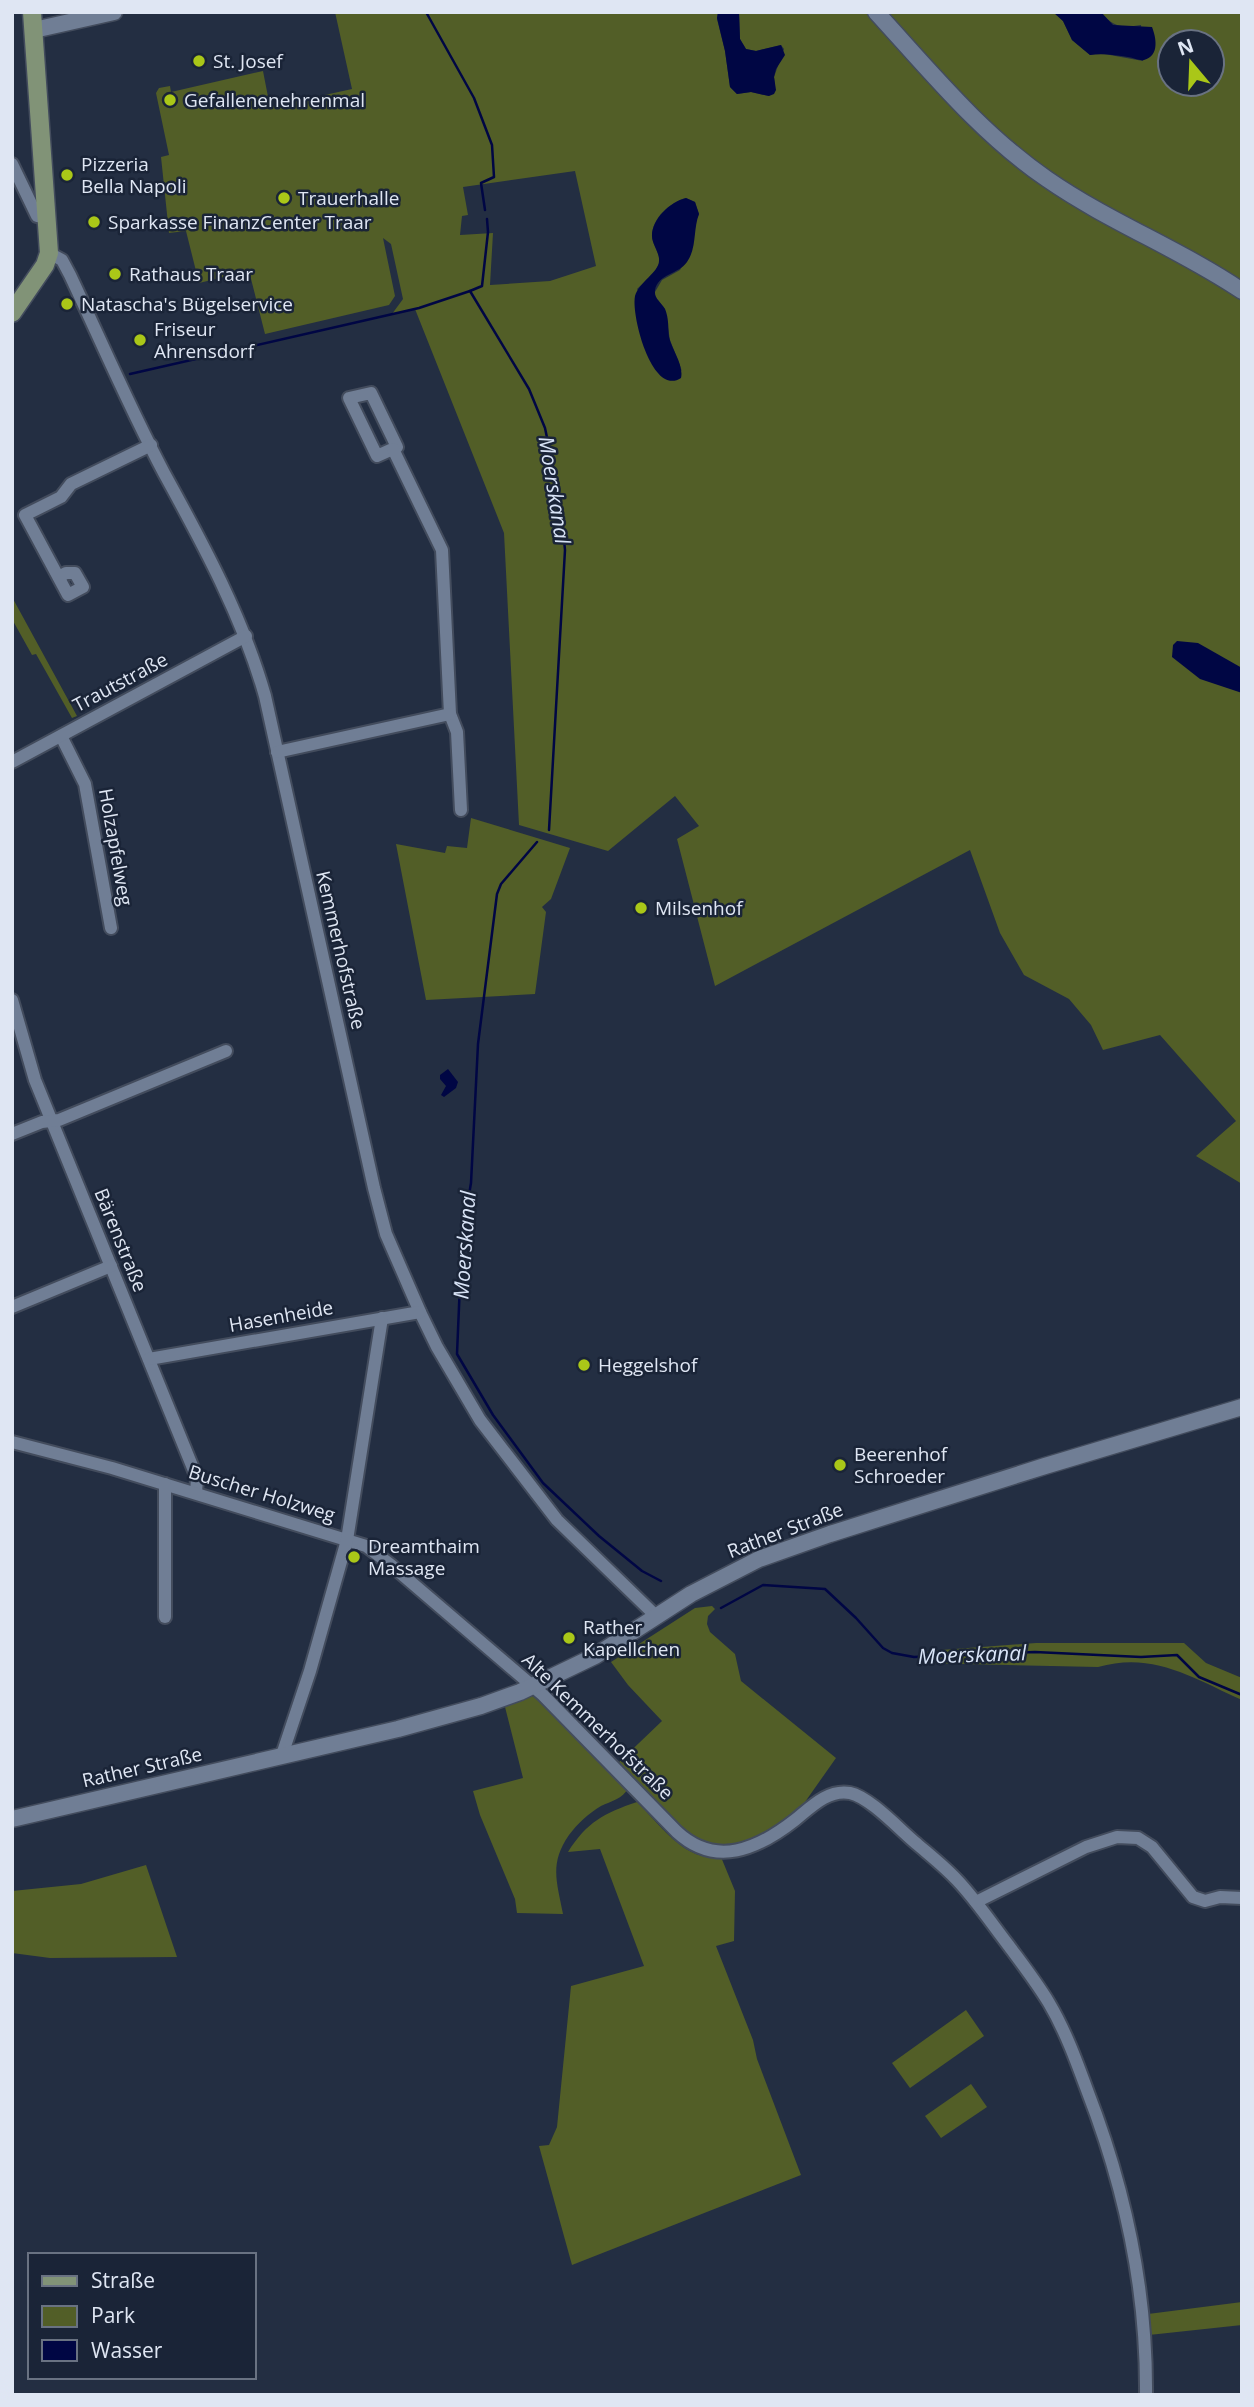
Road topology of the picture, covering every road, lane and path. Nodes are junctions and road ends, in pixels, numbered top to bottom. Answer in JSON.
{"nodes":[{"id":1,"x":114,"y":12,"type":"edge"},
{"id":2,"x":876,"y":12,"type":"edge"},
{"id":3,"x":33,"y":21,"type":"edge"},
{"id":4,"x":12,"y":164,"type":"edge"},
{"id":5,"x":47,"y":217,"type":"junction"},
{"id":6,"x":49,"y":253,"type":"junction"},
{"id":7,"x":1242,"y":290,"type":"edge"},
{"id":8,"x":12,"y":313,"type":"edge"},
{"id":9,"x":151,"y":445,"type":"junction"},
{"id":10,"x":393,"y":449,"type":"junction"},
{"id":11,"x":59,"y":577,"type":"dead end"},
{"id":12,"x":246,"y":636,"type":"junction"},
{"id":13,"x":450,"y":714,"type":"junction"},
{"id":14,"x":61,"y":736,"type":"junction"},
{"id":15,"x":277,"y":752,"type":"junction"},
{"id":16,"x":12,"y":762,"type":"edge"},
{"id":17,"x":461,"y":810,"type":"dead end"},
{"id":18,"x":111,"y":928,"type":"dead end"},
{"id":19,"x":12,"y":1000,"type":"edge"},
{"id":20,"x":226,"y":1051,"type":"dead end"},
{"id":21,"x":51,"y":1121,"type":"junction"},
{"id":22,"x":12,"y":1134,"type":"edge"},
{"id":23,"x":111,"y":1266,"type":"junction"},
{"id":24,"x":12,"y":1307,"type":"edge"},
{"id":25,"x":421,"y":1312,"type":"junction"},
{"id":26,"x":382,"y":1318,"type":"junction"},
{"id":27,"x":149,"y":1359,"type":"junction"},
{"id":28,"x":1242,"y":1407,"type":"edge"},
{"id":29,"x":12,"y":1442,"type":"edge"},
{"id":30,"x":165,"y":1484,"type":"junction"},
{"id":31,"x":196,"y":1493,"type":"junction"},
{"id":32,"x":347,"y":1540,"type":"junction"},
{"id":33,"x":165,"y":1616,"type":"dead end"},
{"id":34,"x":656,"y":1616,"type":"junction"},
{"id":35,"x":533,"y":1686,"type":"junction"},
{"id":36,"x":282,"y":1755,"type":"junction"},
{"id":37,"x":12,"y":1819,"type":"edge"},
{"id":38,"x":1242,"y":1898,"type":"edge"},
{"id":39,"x":976,"y":1902,"type":"junction"},
{"id":40,"x":1146,"y":2395,"type":"edge"}],
"edges":[{"from":1,"to":3,"type":"street"},
{"from":2,"to":7,"type":"street"},
{"from":3,"to":5,"type":"main road"},
{"from":4,"to":5,"type":"street"},
{"from":5,"to":6,"type":"main road"},
{"from":6,"to":8,"type":"main road"},
{"from":6,"to":9,"type":"street","name":"Kemmerhofstraße"},
{"from":9,"to":11,"type":"street"},
{"from":9,"to":12,"type":"street","name":"Kemmerhofstraße"},
{"from":10,"to":10,"type":"street"},
{"from":10,"to":13,"type":"street"},
{"from":12,"to":14,"type":"street","name":"Trautstraße"},
{"from":12,"to":15,"type":"street","name":"Kemmerhofstraße"},
{"from":13,"to":15,"type":"street"},
{"from":13,"to":17,"type":"street"},
{"from":14,"to":16,"type":"street","name":"Trautstraße"},
{"from":14,"to":18,"type":"street","name":"Holzapfelweg"},
{"from":15,"to":25,"type":"street","name":"Kemmerhofstraße"},
{"from":19,"to":21,"type":"street","name":"Bärenstraße"},
{"from":20,"to":21,"type":"street"},
{"from":21,"to":22,"type":"street"},
{"from":21,"to":23,"type":"street","name":"Bärenstraße"},
{"from":23,"to":24,"type":"street"},
{"from":23,"to":27,"type":"street","name":"Bärenstraße"},
{"from":25,"to":26,"type":"street","name":"Hasenheide"},
{"from":25,"to":34,"type":"street","name":"Kemmerhofstraße"},
{"from":26,"to":27,"type":"street","name":"Hasenheide"},
{"from":26,"to":32,"type":"street"},
{"from":27,"to":31,"type":"street","name":"Bärenstraße"},
{"from":28,"to":34,"type":"street","name":"Rather Straße"},
{"from":29,"to":30,"type":"street","name":"Buscher Holzweg"},
{"from":30,"to":31,"type":"street","name":"Buscher Holzweg"},
{"from":30,"to":33,"type":"street","name":"Buscher Holzweg"},
{"from":31,"to":32,"type":"street","name":"Buscher Holzweg"},
{"from":32,"to":35,"type":"street","name":"Alte Kemmerhofstraße"},
{"from":32,"to":36,"type":"street"},
{"from":34,"to":35,"type":"street","name":"Rather Straße"},
{"from":35,"to":36,"type":"street","name":"Rather Straße"},
{"from":35,"to":39,"type":"street","name":"Alte Kemmerhofstraße"},
{"from":36,"to":37,"type":"street","name":"Rather Straße"},
{"from":38,"to":39,"type":"street"},
{"from":39,"to":40,"type":"street","name":"Alte Kemmerhofstraße"}]}
